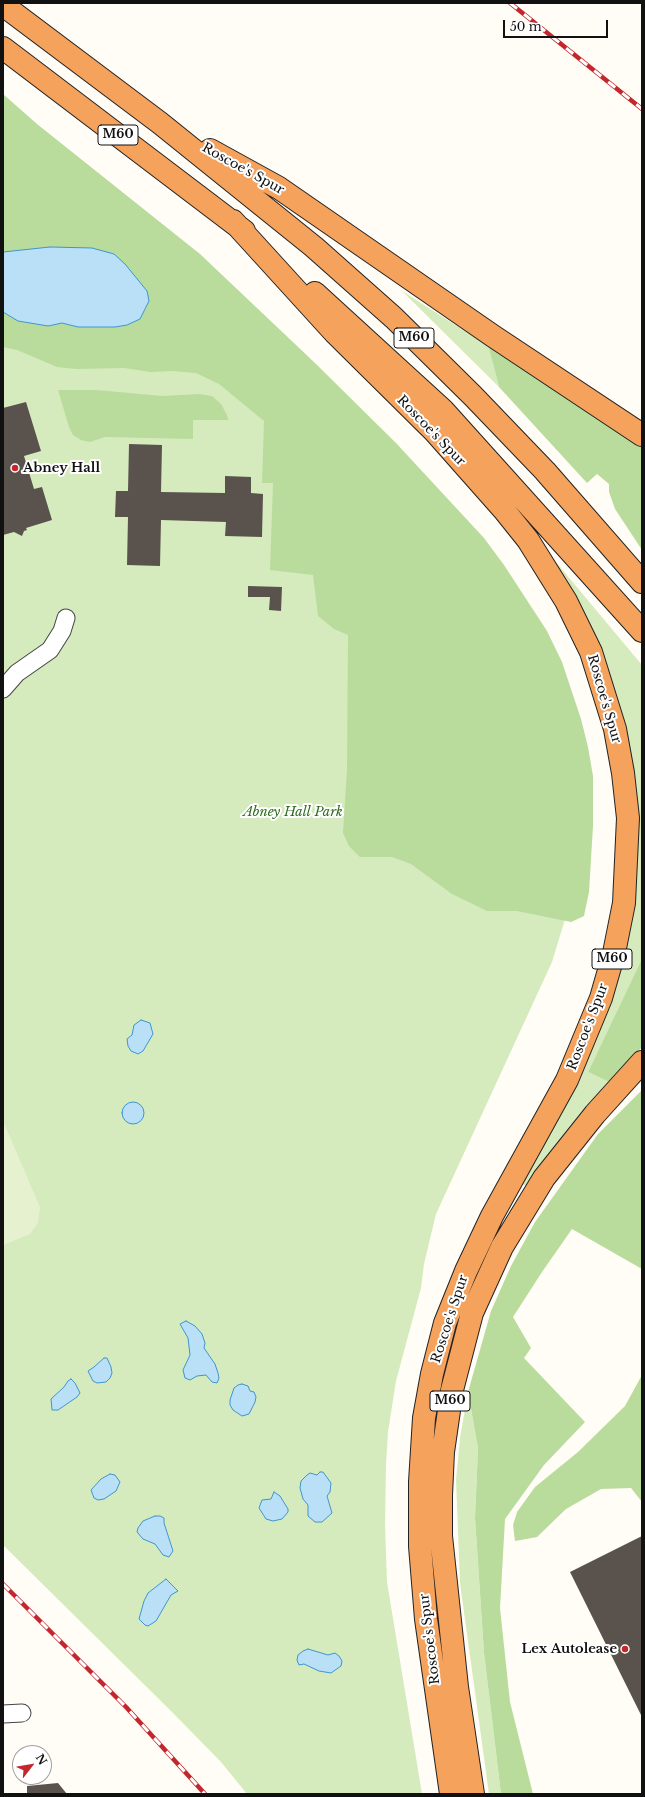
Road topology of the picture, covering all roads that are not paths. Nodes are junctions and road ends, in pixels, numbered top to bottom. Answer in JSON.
{"nodes":[{"id":1,"x":3,"y":5,"type":"edge"},
{"id":2,"x":3,"y":48,"type":"edge"},
{"id":3,"x":160,"y":123,"type":"junction"},
{"id":4,"x":232,"y":221,"type":"junction"},
{"id":5,"x":642,"y":435,"type":"edge"},
{"id":6,"x":642,"y":582,"type":"edge"},
{"id":7,"x":66,"y":618,"type":"dead end"},
{"id":8,"x":642,"y":631,"type":"edge"},
{"id":9,"x":3,"y":689,"type":"edge"},
{"id":10,"x":642,"y":1062,"type":"edge"},
{"id":11,"x":22,"y":1713,"type":"dead end"},
{"id":12,"x":3,"y":1714,"type":"edge"},
{"id":13,"x":451,"y":1794,"type":"edge"},
{"id":14,"x":473,"y":1794,"type":"edge"}],
"edges":[{"from":1,"to":3,"type":"highway","number":"M60"},
{"from":2,"to":4,"type":"highway","number":"M60"},
{"from":3,"to":5,"type":"highway","name":"Roscoe's Spur","number":"M60"},
{"from":3,"to":6,"type":"highway","number":"M60"},
{"from":4,"to":8,"type":"highway","number":"M60"},
{"from":4,"to":13,"type":"highway","name":"Roscoe's Spur","number":"M60"},
{"from":7,"to":9,"type":"street"},
{"from":10,"to":14,"type":"highway","name":"Roscoe's Spur","number":"M60"},
{"from":11,"to":12,"type":"street"}]}
